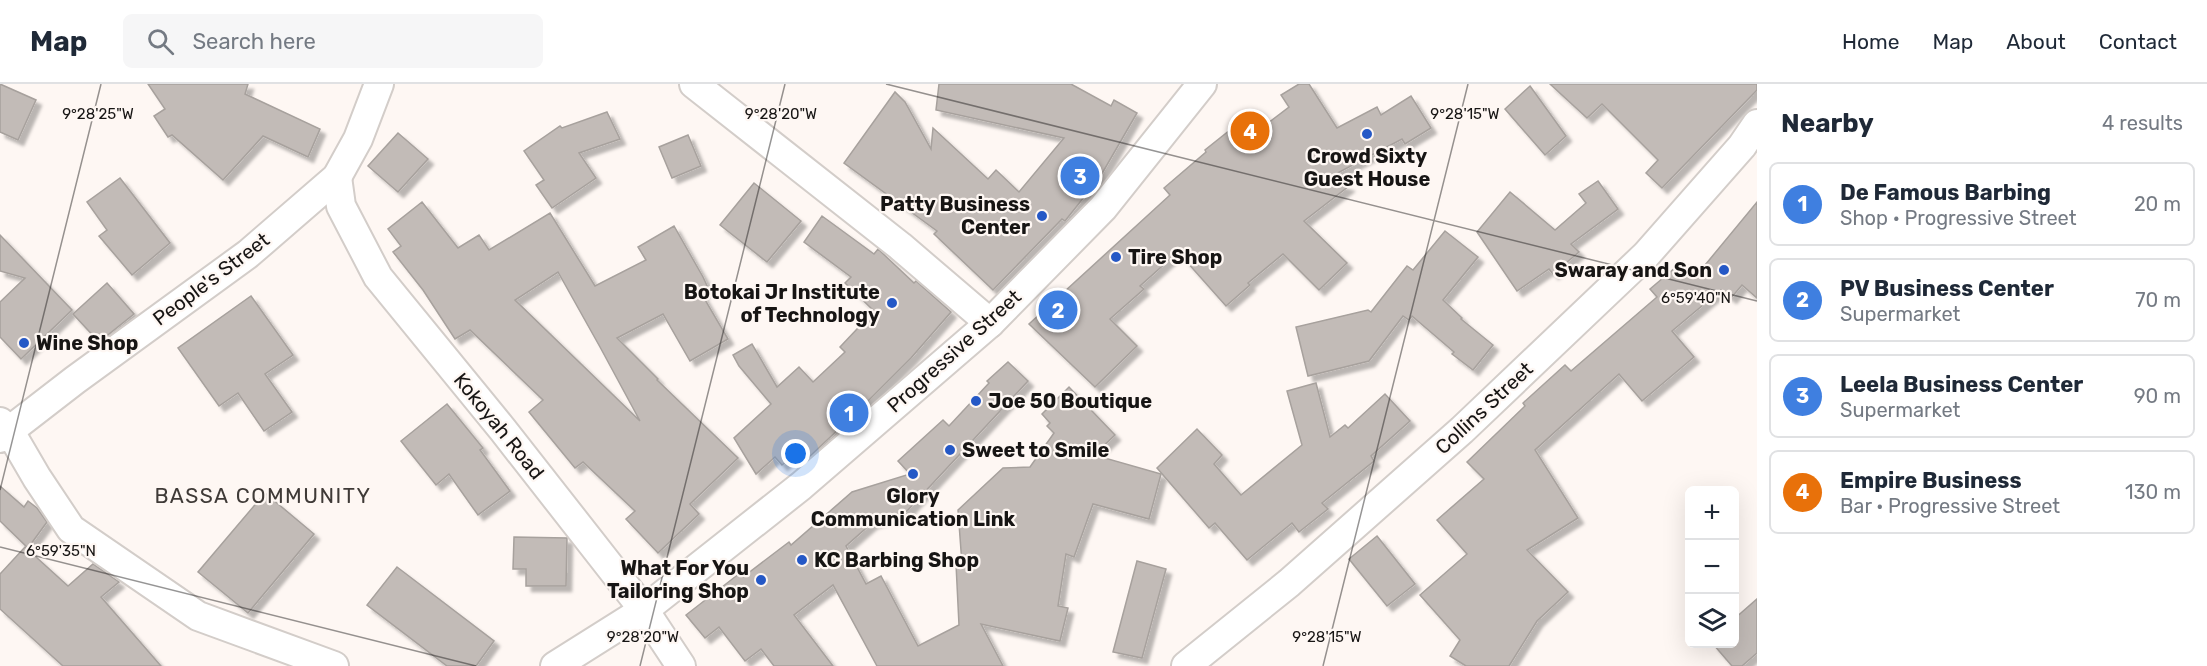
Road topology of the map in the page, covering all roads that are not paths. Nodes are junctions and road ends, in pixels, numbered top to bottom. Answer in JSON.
{"nodes":[{"id":1,"x":379,"y":84,"type":"edge"},
{"id":2,"x":694,"y":84,"type":"edge"},
{"id":3,"x":1203,"y":84,"type":"edge"},
{"id":4,"x":1757,"y":124,"type":"edge"},
{"id":5,"x":337,"y":177,"type":"junction"},
{"id":6,"x":990,"y":323,"type":"junction"},
{"id":7,"x":3,"y":430,"type":"edge"},
{"id":8,"x":644,"y":610,"type":"junction"},
{"id":9,"x":334,"y":666,"type":"edge"},
{"id":10,"x":555,"y":666,"type":"edge"},
{"id":11,"x":681,"y":666,"type":"edge"},
{"id":12,"x":1186,"y":666,"type":"edge"}],
"edges":[{"from":1,"to":5,"type":"street","name":"People's Street"},
{"from":2,"to":6,"type":"street"},
{"from":3,"to":6,"type":"street","name":"Progressive Street"},
{"from":4,"to":12,"type":"street","name":"Collins Street"},
{"from":5,"to":7,"type":"street","name":"People's Street"},
{"from":5,"to":8,"type":"street","name":"Kokoyah Road"},
{"from":6,"to":8,"type":"street","name":"Progressive Street"},
{"from":7,"to":9,"type":"street"},
{"from":8,"to":10,"type":"street","name":"Progressive Street"},
{"from":8,"to":11,"type":"street","name":"Kokoyah Road"}]}
